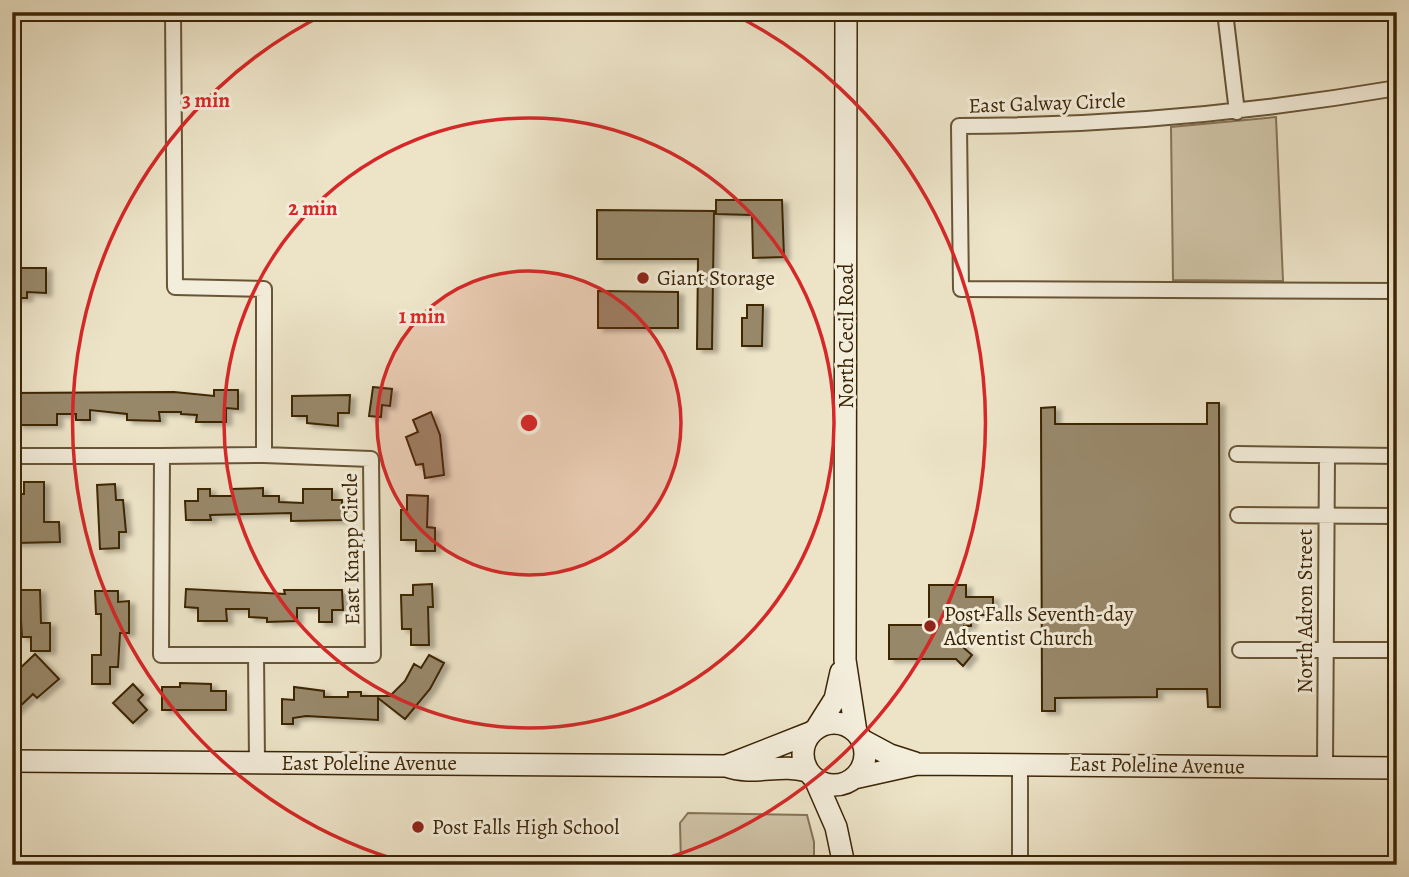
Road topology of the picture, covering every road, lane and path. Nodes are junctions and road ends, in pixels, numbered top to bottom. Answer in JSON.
{"nodes":[{"id":1,"x":173,"y":12,"type":"edge"},
{"id":2,"x":846,"y":12,"type":"edge"},
{"id":3,"x":1225,"y":12,"type":"edge"},
{"id":4,"x":1397,"y":88,"type":"edge"},
{"id":5,"x":1237,"y":113,"type":"junction"},
{"id":6,"x":1397,"y":292,"type":"edge"},
{"id":7,"x":1237,"y":454,"type":"dead end"},
{"id":8,"x":12,"y":456,"type":"edge"},
{"id":9,"x":162,"y":456,"type":"junction"},
{"id":10,"x":264,"y":456,"type":"junction"},
{"id":11,"x":1327,"y":456,"type":"junction"},
{"id":12,"x":1397,"y":456,"type":"edge"},
{"id":13,"x":1238,"y":515,"type":"dead end"},
{"id":14,"x":1326,"y":516,"type":"junction"},
{"id":15,"x":1397,"y":516,"type":"edge"},
{"id":16,"x":1240,"y":650,"type":"dead end"},
{"id":17,"x":1325,"y":650,"type":"junction"},
{"id":18,"x":1397,"y":650,"type":"edge"},
{"id":19,"x":256,"y":655,"type":"junction"},
{"id":20,"x":845,"y":660,"type":"junction"},
{"id":21,"x":814,"y":730,"type":"junction"},
{"id":22,"x":859,"y":736,"type":"junction"},
{"id":23,"x":12,"y":761,"type":"edge"},
{"id":24,"x":257,"y":762,"type":"junction"},
{"id":25,"x":917,"y":764,"type":"junction"},
{"id":26,"x":1020,"y":764,"type":"junction"},
{"id":27,"x":726,"y":766,"type":"junction"},
{"id":28,"x":1325,"y":767,"type":"junction"},
{"id":29,"x":1397,"y":768,"type":"edge"},
{"id":30,"x":811,"y":775,"type":"junction"},
{"id":31,"x":850,"y":780,"type":"junction"},
{"id":32,"x":836,"y":827,"type":"junction"},
{"id":33,"x":844,"y":865,"type":"edge"},
{"id":34,"x":1020,"y":865,"type":"edge"}],
"edges":[{"from":1,"to":10,"type":"street"},
{"from":2,"to":20,"type":"main road","name":"North Cecil Road"},
{"from":3,"to":5,"type":"street"},
{"from":4,"to":5,"type":"street","name":"East Galway Circle"},
{"from":5,"to":6,"type":"street","name":"East Galway Circle"},
{"from":7,"to":11,"type":"street"},
{"from":8,"to":9,"type":"street"},
{"from":9,"to":10,"type":"street","name":"East Knapp Circle"},
{"from":9,"to":19,"type":"street","name":"East Knapp Circle"},
{"from":10,"to":19,"type":"street","name":"East Knapp Circle"},
{"from":11,"to":12,"type":"street"},
{"from":11,"to":14,"type":"street","name":"North Adron Street"},
{"from":13,"to":14,"type":"street"},
{"from":14,"to":15,"type":"street"},
{"from":14,"to":17,"type":"street","name":"North Adron Street"},
{"from":16,"to":17,"type":"street"},
{"from":17,"to":18,"type":"street"},
{"from":17,"to":28,"type":"street","name":"North Adron Street"},
{"from":19,"to":24,"type":"street"},
{"from":20,"to":21,"type":"main road","name":"North Cecil Road"},
{"from":20,"to":22,"type":"main road","name":"North Cecil Road"},
{"from":21,"to":22,"type":"main road"},
{"from":21,"to":27,"type":"main road","name":"East Poleline Avenue"},
{"from":21,"to":30,"type":"main road"},
{"from":22,"to":25,"type":"main road","name":"East Poleline Avenue"},
{"from":22,"to":31,"type":"main road"},
{"from":23,"to":24,"type":"main road","name":"East Poleline Avenue"},
{"from":24,"to":27,"type":"main road","name":"East Poleline Avenue"},
{"from":25,"to":26,"type":"main road","name":"East Poleline Avenue"},
{"from":25,"to":31,"type":"main road","name":"East Poleline Avenue"},
{"from":26,"to":28,"type":"main road","name":"East Poleline Avenue"},
{"from":26,"to":34,"type":"street"},
{"from":27,"to":30,"type":"main road","name":"East Poleline Avenue"},
{"from":28,"to":29,"type":"main road","name":"East Poleline Avenue"},
{"from":30,"to":31,"type":"main road"},
{"from":30,"to":32,"type":"main road"},
{"from":31,"to":32,"type":"main road"},
{"from":32,"to":33,"type":"main road"}]}
